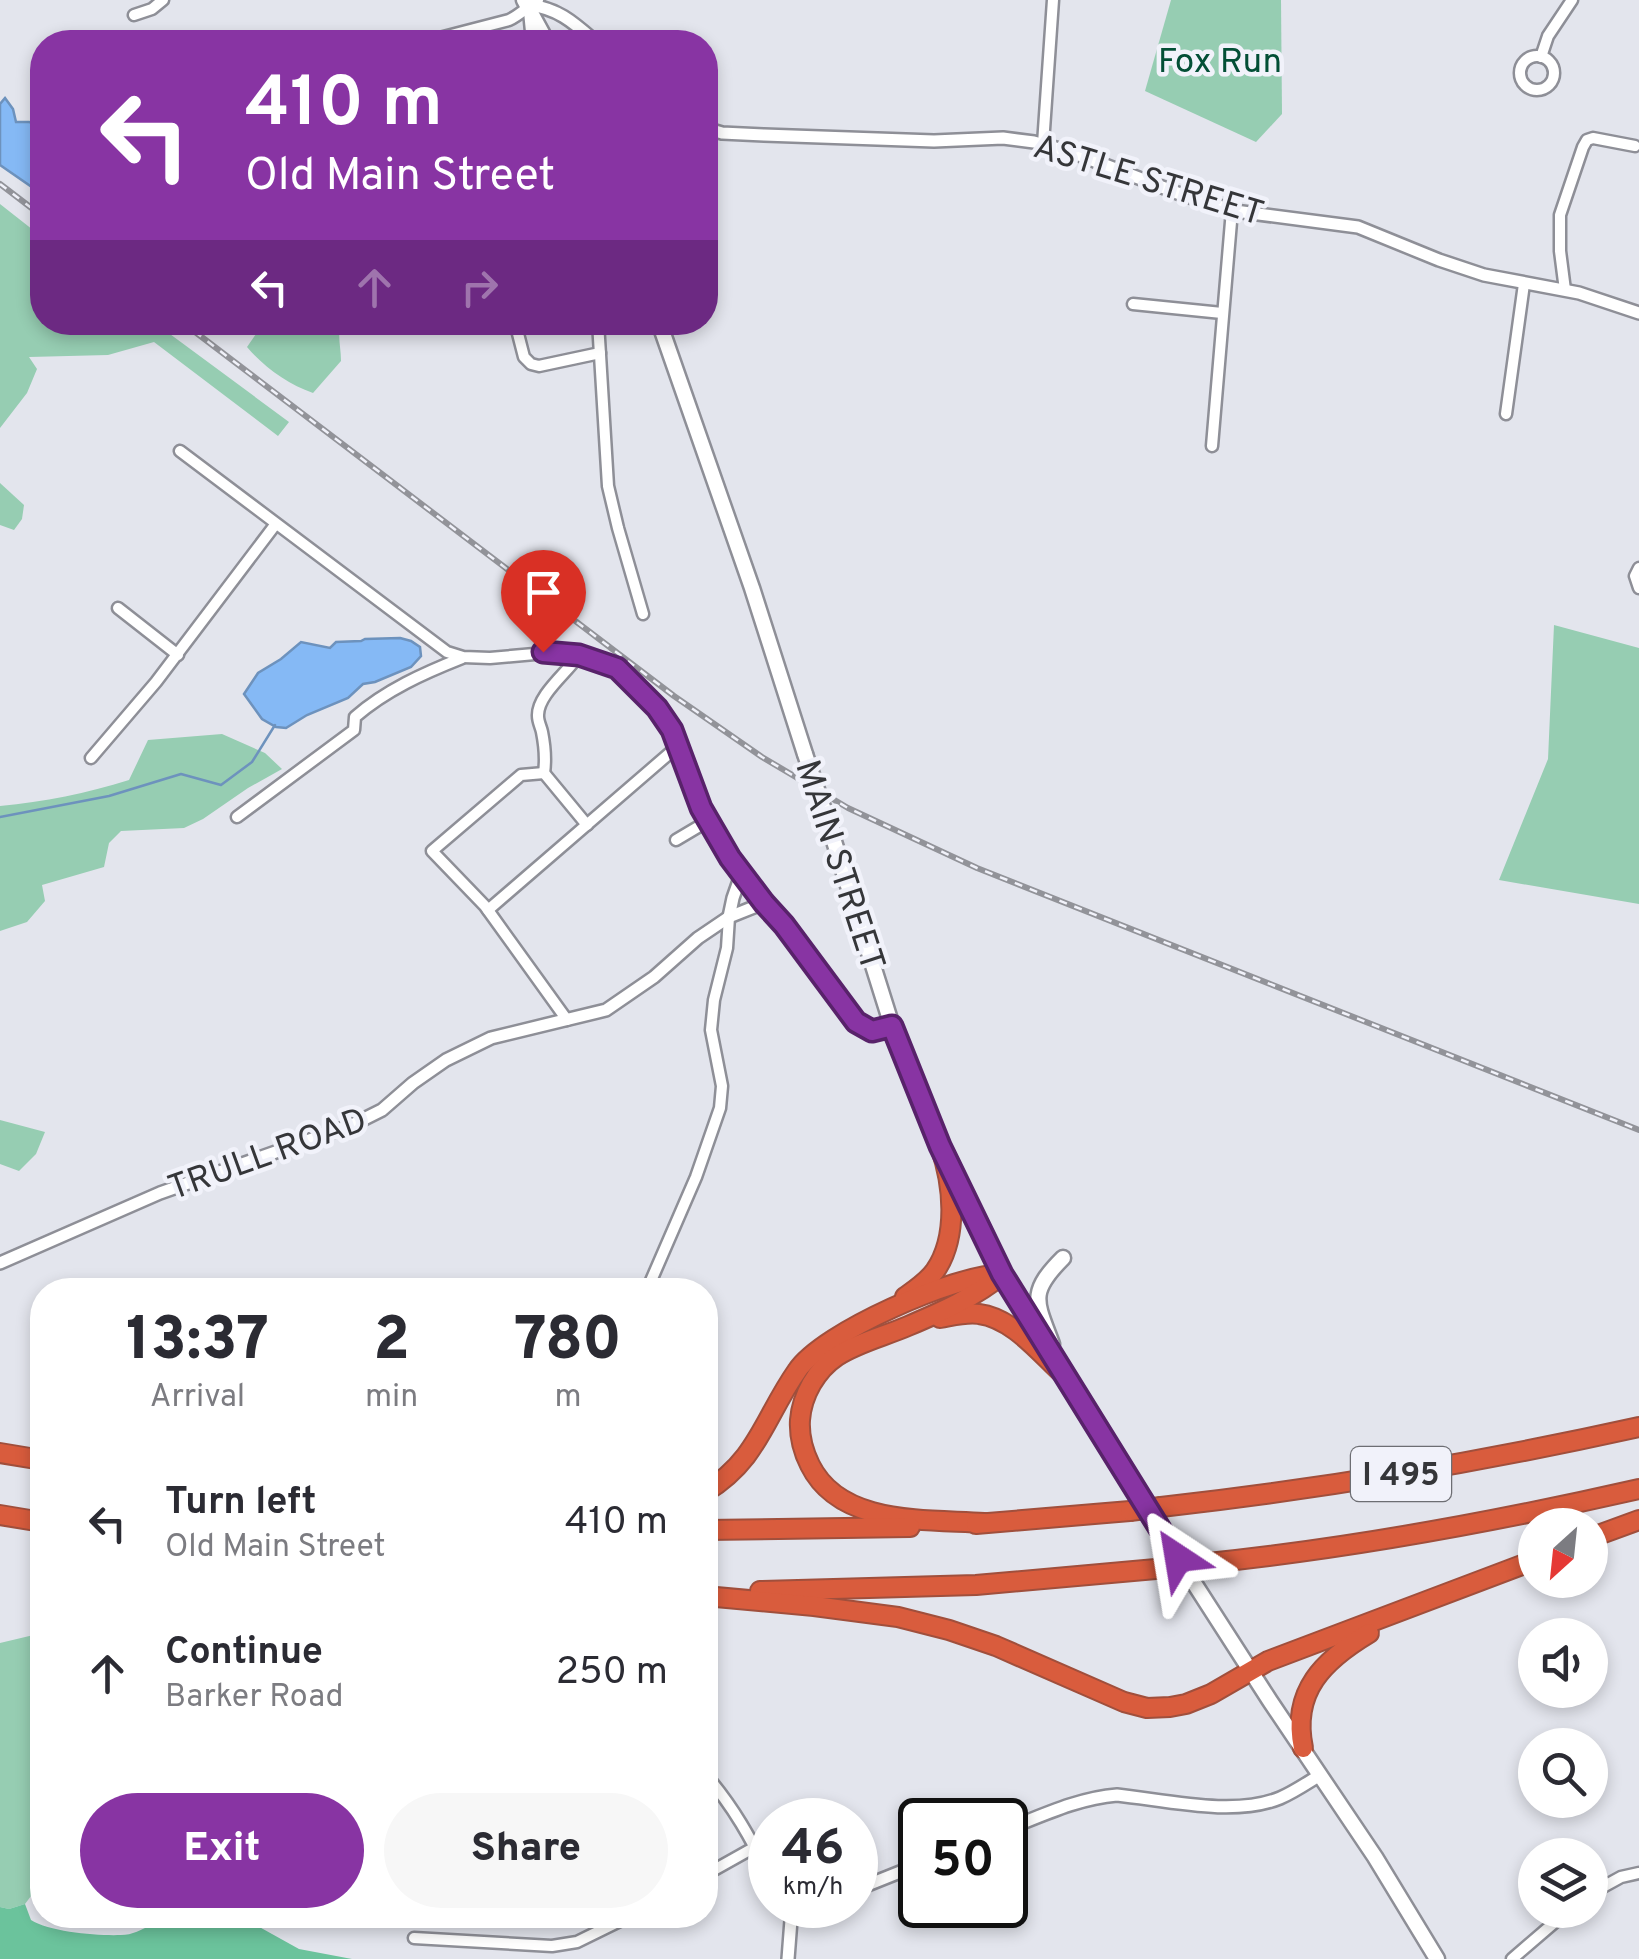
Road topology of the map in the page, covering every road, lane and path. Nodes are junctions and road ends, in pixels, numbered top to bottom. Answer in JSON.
{"nodes":[{"id":1,"x":163,"y":0,"type":"edge"},
{"id":2,"x":1053,"y":0,"type":"edge"},
{"id":3,"x":1572,"y":0,"type":"edge"},
{"id":4,"x":530,"y":2,"type":"edge"},
{"id":5,"x":134,"y":15,"type":"dead end"},
{"id":6,"x":479,"y":30,"type":"edge"},
{"id":7,"x":531,"y":30,"type":"edge"},
{"id":8,"x":542,"y":30,"type":"edge"},
{"id":9,"x":583,"y":30,"type":"edge"},
{"id":10,"x":1541,"y":56,"type":"dead end"},
{"id":11,"x":718,"y":131,"type":"edge"},
{"id":12,"x":1043,"y":144,"type":"junction"},
{"id":13,"x":1635,"y":146,"type":"dead end"},
{"id":14,"x":1232,"y":210,"type":"junction"},
{"id":15,"x":1524,"y":284,"type":"junction"},
{"id":16,"x":1566,"y":290,"type":"junction"},
{"id":17,"x":1133,"y":304,"type":"dead end"},
{"id":18,"x":1222,"y":312,"type":"junction"},
{"id":19,"x":1639,"y":313,"type":"edge"},
{"id":20,"x":519,"y":335,"type":"edge"},
{"id":21,"x":599,"y":335,"type":"edge"},
{"id":22,"x":664,"y":335,"type":"edge"},
{"id":23,"x":600,"y":354,"type":"junction"},
{"id":24,"x":1506,"y":414,"type":"dead end"},
{"id":25,"x":1212,"y":446,"type":"dead end"},
{"id":26,"x":180,"y":451,"type":"dead end"},
{"id":27,"x":275,"y":525,"type":"junction"},
{"id":28,"x":1639,"y":568,"type":"edge"},
{"id":29,"x":1639,"y":588,"type":"edge"},
{"id":30,"x":118,"y":608,"type":"dead end"},
{"id":31,"x":643,"y":614,"type":"dead end"},
{"id":32,"x":178,"y":655,"type":"junction"},
{"id":33,"x":579,"y":655,"type":"junction"},
{"id":34,"x":464,"y":657,"type":"junction"},
{"id":35,"x":678,"y":746,"type":"junction"},
{"id":36,"x":91,"y":758,"type":"dead end"},
{"id":37,"x":544,"y":774,"type":"junction"},
{"id":38,"x":237,"y":817,"type":"dead end"},
{"id":39,"x":708,"y":820,"type":"junction"},
{"id":40,"x":587,"y":825,"type":"junction"},
{"id":41,"x":676,"y":840,"type":"dead end"},
{"id":42,"x":741,"y":874,"type":"junction"},
{"id":43,"x":764,"y":903,"type":"junction"},
{"id":44,"x":488,"y":910,"type":"junction"},
{"id":45,"x":729,"y":917,"type":"junction"},
{"id":46,"x":567,"y":1020,"type":"junction"},
{"id":47,"x":892,"y":1026,"type":"junction"},
{"id":48,"x":940,"y":1146,"type":"junction"},
{"id":49,"x":1063,"y":1258,"type":"dead end"},
{"id":50,"x":0,"y":1263,"type":"edge"},
{"id":51,"x":1002,"y":1274,"type":"junction"},
{"id":52,"x":652,"y":1278,"type":"edge"},
{"id":53,"x":882,"y":1313,"type":"junction"},
{"id":54,"x":910,"y":1325,"type":"junction"},
{"id":55,"x":1062,"y":1373,"type":"junction"},
{"id":56,"x":1639,"y":1427,"type":"edge"},
{"id":57,"x":0,"y":1453,"type":"edge"},
{"id":58,"x":30,"y":1458,"type":"edge"},
{"id":59,"x":718,"y":1483,"type":"edge"},
{"id":60,"x":1639,"y":1489,"type":"edge"},
{"id":61,"x":0,"y":1515,"type":"edge"},
{"id":62,"x":30,"y":1520,"type":"edge"},
{"id":63,"x":1639,"y":1520,"type":"edge"},
{"id":64,"x":984,"y":1523,"type":"junction"},
{"id":65,"x":718,"y":1530,"type":"edge"},
{"id":66,"x":1608,"y":1531,"type":"edge"},
{"id":67,"x":1518,"y":1567,"type":"edge"},
{"id":68,"x":718,"y":1593,"type":"edge"},
{"id":69,"x":718,"y":1595,"type":"edge"},
{"id":70,"x":1410,"y":1609,"type":"junction"},
{"id":71,"x":1249,"y":1670,"type":"junction"},
{"id":72,"x":1303,"y":1748,"type":"junction"},
{"id":73,"x":1320,"y":1775,"type":"junction"},
{"id":74,"x":718,"y":1789,"type":"edge"},
{"id":75,"x":1028,"y":1821,"type":"edge"},
{"id":76,"x":748,"y":1836,"type":"edge"},
{"id":77,"x":748,"y":1852,"type":"edge"},
{"id":78,"x":718,"y":1868,"type":"edge"},
{"id":79,"x":1639,"y":1873,"type":"edge"},
{"id":80,"x":1608,"y":1884,"type":"edge"},
{"id":81,"x":606,"y":1928,"type":"edge"},
{"id":82,"x":790,"y":1928,"type":"edge"},
{"id":83,"x":1548,"y":1928,"type":"edge"},
{"id":84,"x":414,"y":1938,"type":"dead end"},
{"id":85,"x":788,"y":1959,"type":"edge"},
{"id":86,"x":1437,"y":1959,"type":"edge"},
{"id":87,"x":1512,"y":1959,"type":"edge"}],
"edges":[{"from":1,"to":5,"type":"street"},
{"from":2,"to":12,"type":"street"},
{"from":3,"to":10,"type":"street"},
{"from":4,"to":6,"type":"street"},
{"from":4,"to":7,"type":"street"},
{"from":4,"to":8,"type":"main road"},
{"from":4,"to":9,"type":"street"},
{"from":11,"to":12,"type":"street","name":"ASTLE STREET"},
{"from":12,"to":14,"type":"street","name":"ASTLE STREET"},
{"from":13,"to":16,"type":"street"},
{"from":14,"to":15,"type":"street","name":"ASTLE STREET"},
{"from":14,"to":18,"type":"street"},
{"from":15,"to":16,"type":"street","name":"ASTLE STREET"},
{"from":15,"to":24,"type":"street"},
{"from":16,"to":19,"type":"street","name":"ASTLE STREET"},
{"from":17,"to":18,"type":"street"},
{"from":18,"to":25,"type":"street"},
{"from":20,"to":23,"type":"street"},
{"from":21,"to":23,"type":"street"},
{"from":22,"to":47,"type":"main road","name":"MAIN STREET","bridge":true},
{"from":23,"to":31,"type":"street"},
{"from":26,"to":27,"type":"street"},
{"from":27,"to":32,"type":"street"},
{"from":27,"to":34,"type":"street"},
{"from":28,"to":29,"type":"street"},
{"from":30,"to":32,"type":"street"},
{"from":32,"to":36,"type":"street"},
{"from":33,"to":34,"type":"street"},
{"from":33,"to":35,"type":"street"},
{"from":33,"to":37,"type":"street"},
{"from":34,"to":38,"type":"street"},
{"from":35,"to":39,"type":"street"},
{"from":35,"to":40,"type":"street"},
{"from":37,"to":40,"type":"street"},
{"from":37,"to":44,"type":"street"},
{"from":39,"to":41,"type":"street"},
{"from":39,"to":42,"type":"street"},
{"from":40,"to":44,"type":"street"},
{"from":42,"to":43,"type":"street"},
{"from":42,"to":45,"type":"street"},
{"from":43,"to":45,"type":"street","name":"TRULL ROAD"},
{"from":43,"to":47,"type":"street"},
{"from":44,"to":46,"type":"street"},
{"from":45,"to":46,"type":"street","name":"TRULL ROAD"},
{"from":45,"to":52,"type":"street"},
{"from":46,"to":50,"type":"street","name":"TRULL ROAD"},
{"from":47,"to":48,"type":"main road","name":"MAIN STREET"},
{"from":48,"to":51,"type":"main road","name":"MAIN STREET"},
{"from":48,"to":53,"type":"highway"},
{"from":49,"to":55,"type":"main road"},
{"from":51,"to":53,"type":"highway"},
{"from":51,"to":54,"type":"highway"},
{"from":51,"to":55,"type":"main road","name":"MAIN STREET"},
{"from":53,"to":59,"type":"highway"},
{"from":54,"to":55,"type":"highway"},
{"from":54,"to":64,"type":"highway"},
{"from":55,"to":71,"type":"main road","name":"MAIN STREET"},
{"from":56,"to":64,"type":"highway","number":"I 495","bridge":true},
{"from":57,"to":58,"type":"highway"},
{"from":60,"to":68,"type":"highway","number":"I 495","bridge":true},
{"from":61,"to":62,"type":"highway"},
{"from":63,"to":66,"type":"highway"},
{"from":64,"to":65,"type":"highway","number":"I 495"},
{"from":67,"to":70,"type":"highway"},
{"from":69,"to":71,"type":"highway"},
{"from":70,"to":71,"type":"highway"},
{"from":70,"to":72,"type":"highway"},
{"from":71,"to":72,"type":"main road","name":"MAIN STREET"},
{"from":72,"to":73,"type":"main road","name":"MAIN STREET"},
{"from":73,"to":75,"type":"street"},
{"from":73,"to":86,"type":"main road","name":"MAIN STREET"},
{"from":74,"to":76,"type":"street"},
{"from":77,"to":78,"type":"street"},
{"from":79,"to":80,"type":"street"},
{"from":81,"to":84,"type":"street"},
{"from":82,"to":85,"type":"street"},
{"from":83,"to":87,"type":"street"}]}
